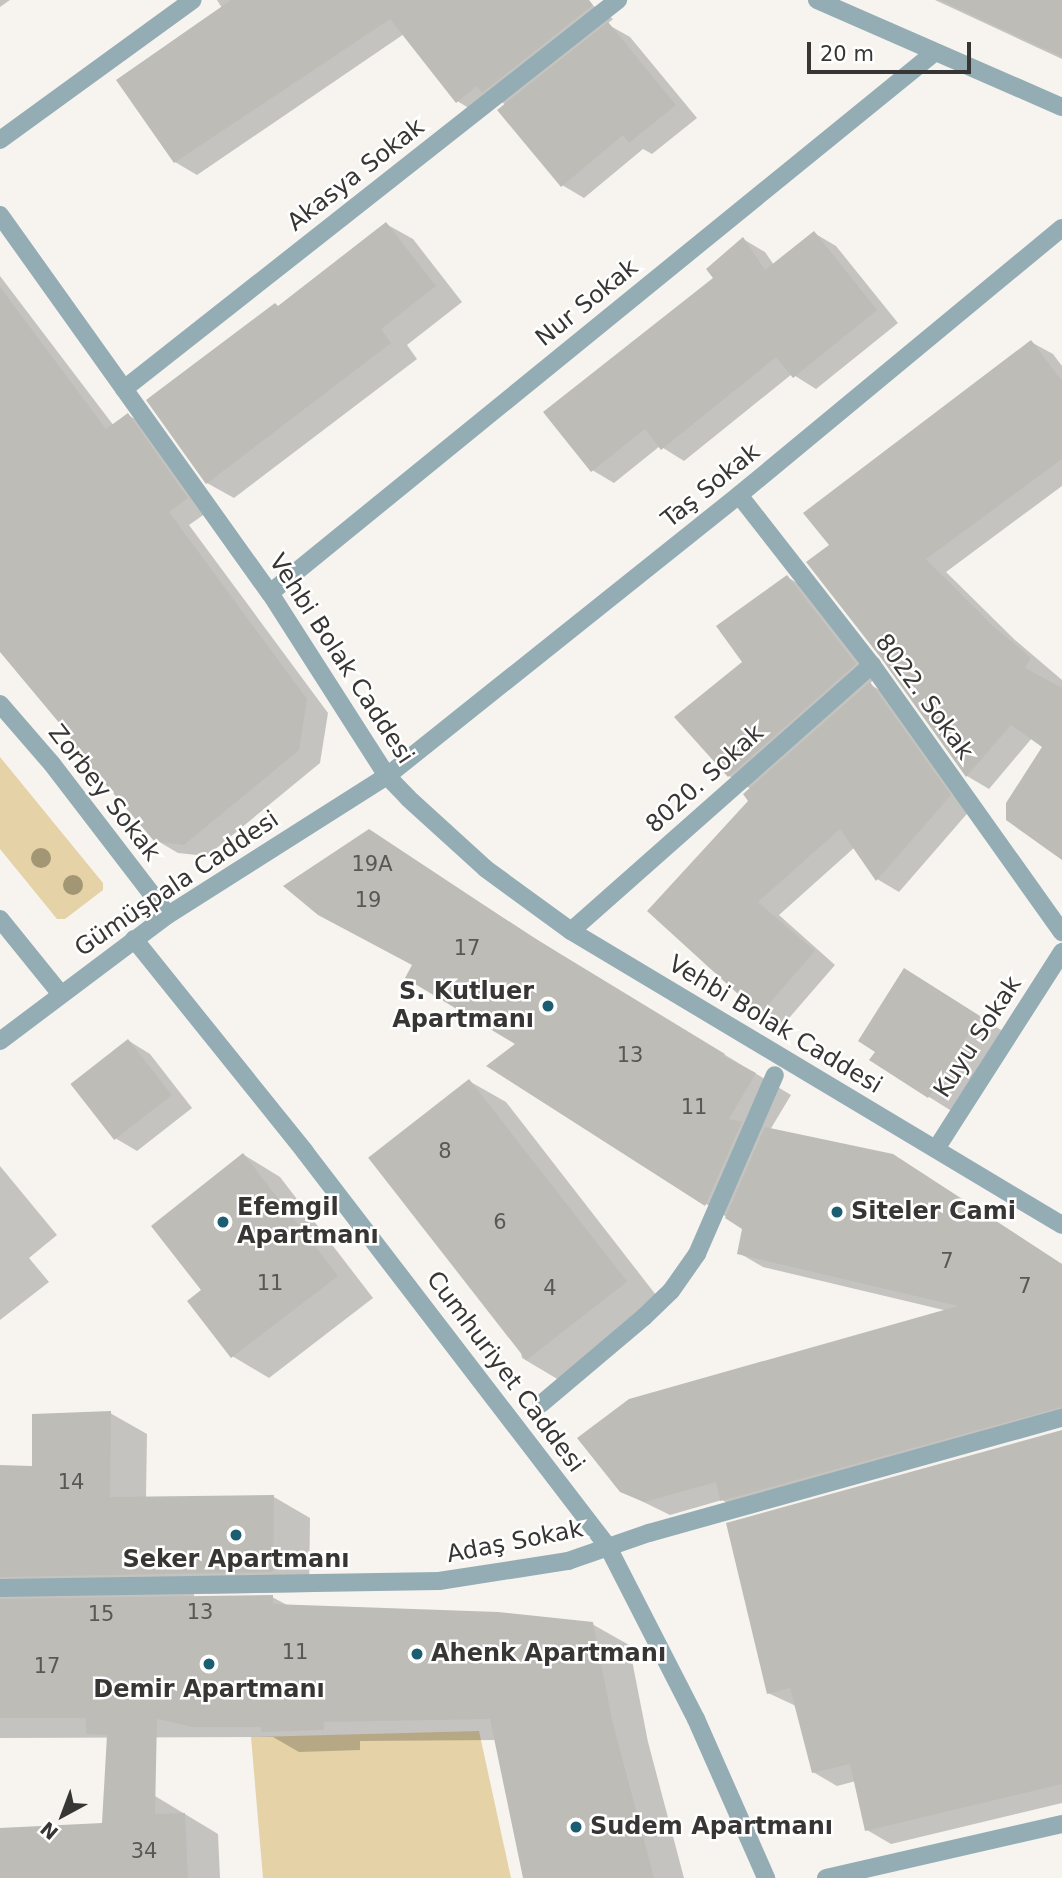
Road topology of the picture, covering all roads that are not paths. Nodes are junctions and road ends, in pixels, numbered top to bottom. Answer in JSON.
{"nodes":[{"id":1,"x":193,"y":0,"type":"edge"},
{"id":2,"x":618,"y":0,"type":"edge"},
{"id":3,"x":817,"y":0,"type":"edge"},
{"id":4,"x":935,"y":52,"type":"junction"},
{"id":5,"x":1062,"y":107,"type":"edge"},
{"id":6,"x":0,"y":140,"type":"edge"},
{"id":7,"x":0,"y":215,"type":"edge"},
{"id":8,"x":1062,"y":228,"type":"edge"},
{"id":9,"x":124,"y":389,"type":"junction"},
{"id":10,"x":739,"y":495,"type":"junction"},
{"id":11,"x":270,"y":593,"type":"junction"},
{"id":12,"x":872,"y":665,"type":"junction"},
{"id":13,"x":0,"y":704,"type":"edge"},
{"id":14,"x":387,"y":776,"type":"junction"},
{"id":15,"x":168,"y":915,"type":"junction"},
{"id":16,"x":0,"y":919,"type":"edge"},
{"id":17,"x":571,"y":931,"type":"junction"},
{"id":18,"x":1062,"y":932,"type":"edge"},
{"id":19,"x":134,"y":939,"type":"junction"},
{"id":20,"x":1062,"y":953,"type":"edge"},
{"id":21,"x":60,"y":993,"type":"junction"},
{"id":22,"x":0,"y":1041,"type":"edge"},
{"id":23,"x":775,"y":1075,"type":"dead end"},
{"id":24,"x":936,"y":1149,"type":"junction"},
{"id":25,"x":1062,"y":1225,"type":"edge"},
{"id":26,"x":541,"y":1404,"type":"dead end"},
{"id":27,"x":1062,"y":1419,"type":"edge"},
{"id":28,"x":608,"y":1547,"type":"junction"},
{"id":29,"x":0,"y":1588,"type":"edge"},
{"id":30,"x":1062,"y":1824,"type":"edge"},
{"id":31,"x":766,"y":1878,"type":"edge"},
{"id":32,"x":825,"y":1878,"type":"edge"}],
"edges":[{"from":1,"to":6,"type":"street"},
{"from":2,"to":9,"type":"street","name":"Akasya Sokak"},
{"from":3,"to":4,"type":"street"},
{"from":4,"to":5,"type":"street"},
{"from":4,"to":11,"type":"street","name":"Nur Sokak"},
{"from":7,"to":9,"type":"street","name":"Vehbi Bolak Caddesi"},
{"from":8,"to":10,"type":"street","name":"Taş Sokak"},
{"from":9,"to":11,"type":"street","name":"Vehbi Bolak Caddesi"},
{"from":10,"to":12,"type":"street","name":"8022. Sokak"},
{"from":10,"to":14,"type":"street","name":"Taş Sokak"},
{"from":11,"to":14,"type":"street","name":"Vehbi Bolak Caddesi"},
{"from":12,"to":17,"type":"street","name":"8020. Sokak"},
{"from":12,"to":18,"type":"street","name":"8022. Sokak"},
{"from":13,"to":15,"type":"street","name":"Zorbey Sokak"},
{"from":14,"to":15,"type":"street","name":"Gümüşpala Caddesi"},
{"from":14,"to":17,"type":"street","name":"Vehbi Bolak Caddesi"},
{"from":15,"to":19,"type":"street","name":"Gümüşpala Caddesi"},
{"from":16,"to":21,"type":"street"},
{"from":17,"to":24,"type":"street","name":"Vehbi Bolak Caddesi"},
{"from":19,"to":21,"type":"street","name":"Gümüşpala Caddesi"},
{"from":19,"to":28,"type":"street","name":"Cumhuriyet Caddesi"},
{"from":20,"to":24,"type":"street","name":"Kuyu Sokak"},
{"from":21,"to":22,"type":"street","name":"Gümüşpala Caddesi"},
{"from":23,"to":26,"type":"street"},
{"from":24,"to":25,"type":"street","name":"Vehbi Bolak Caddesi"},
{"from":27,"to":28,"type":"street","name":"Adaş Sokak"},
{"from":28,"to":29,"type":"street","name":"Adaş Sokak"},
{"from":28,"to":31,"type":"street","name":"Cumhuriyet Caddesi"},
{"from":30,"to":32,"type":"street"}]}
